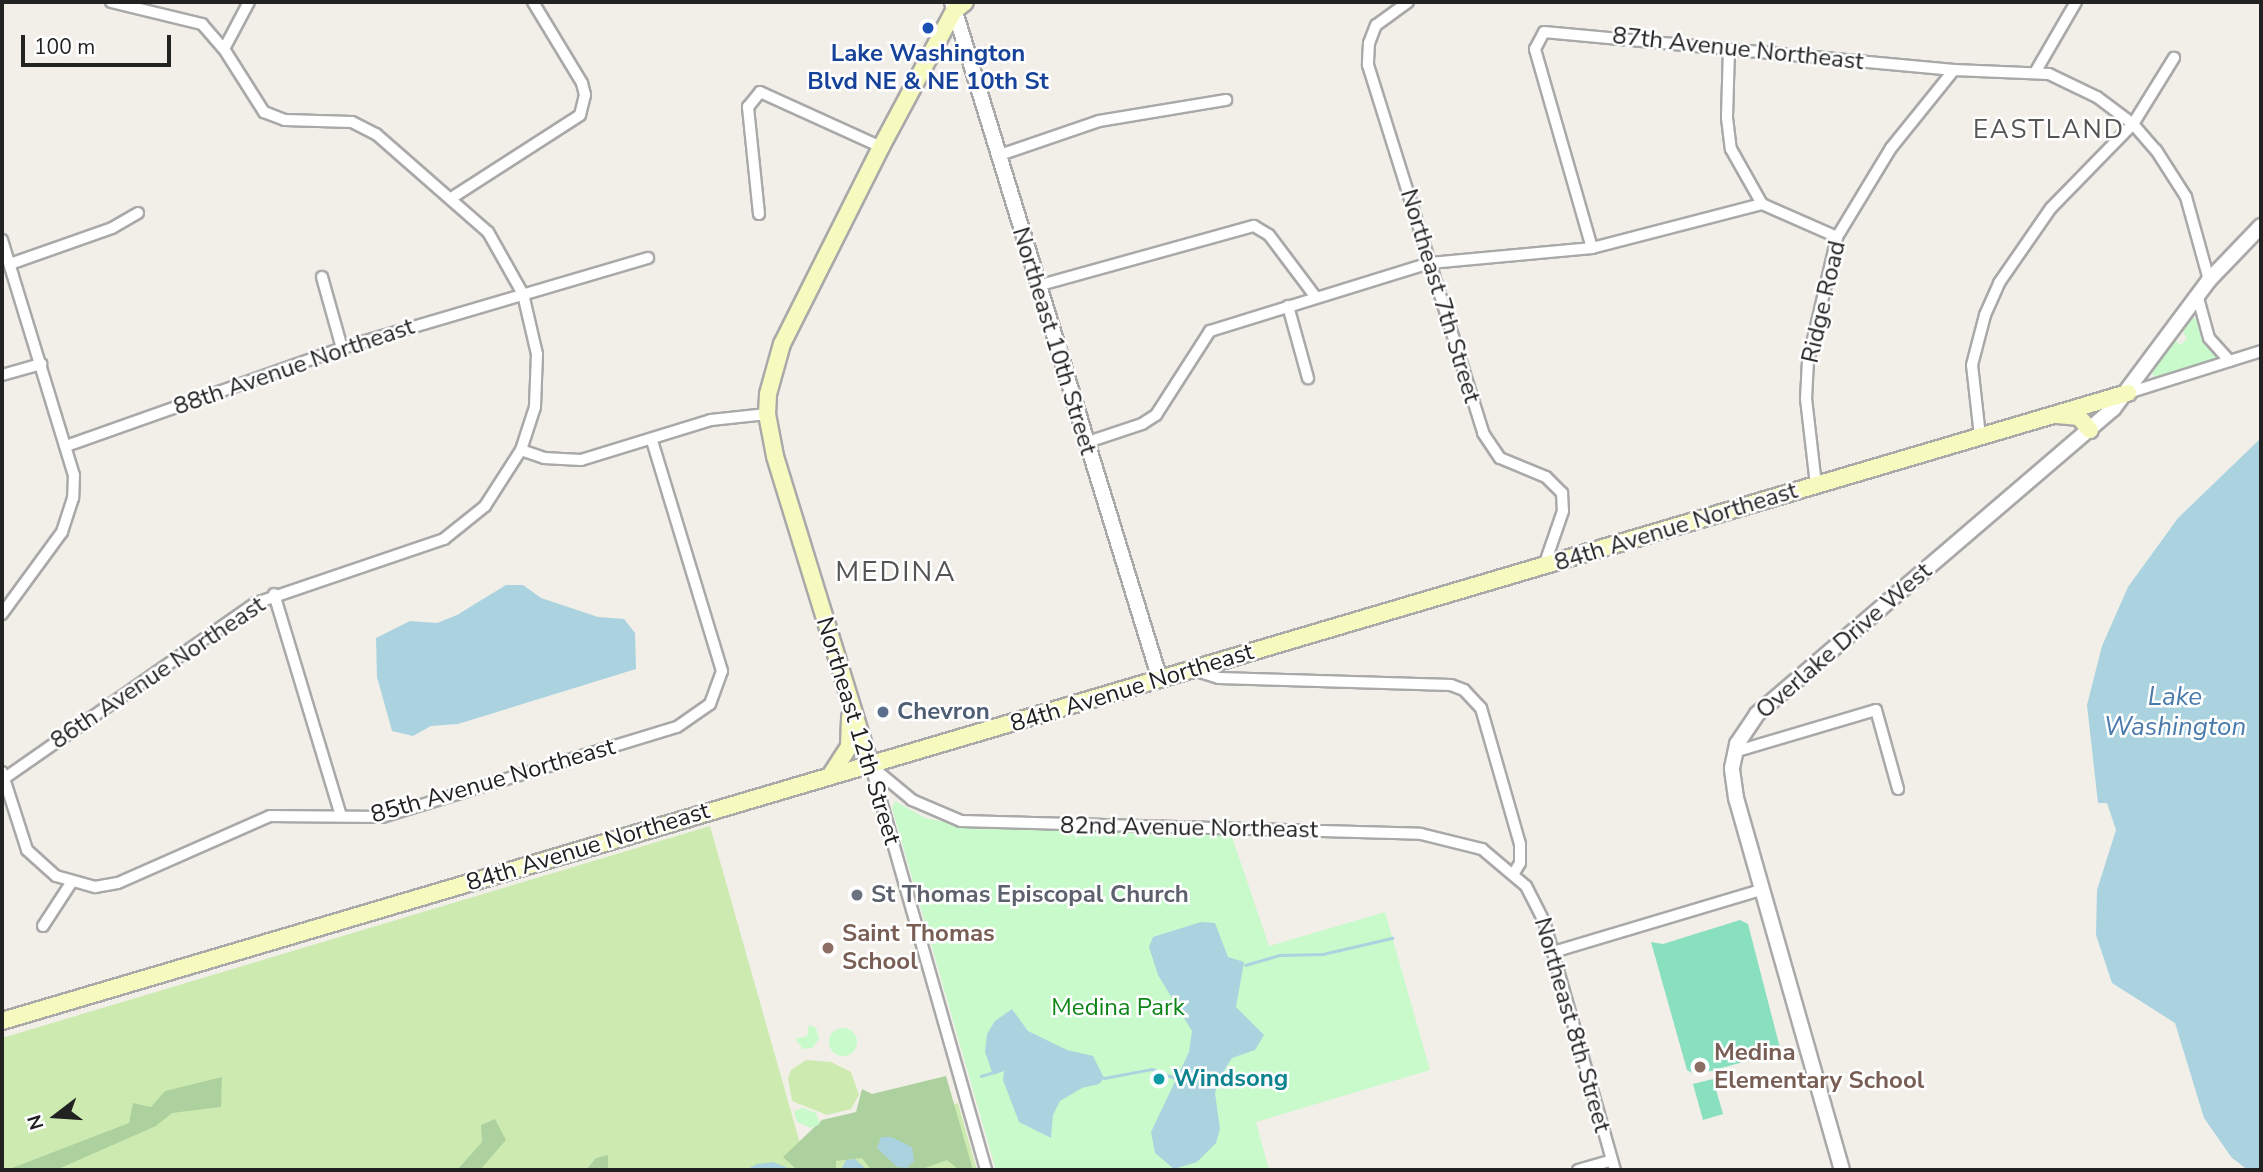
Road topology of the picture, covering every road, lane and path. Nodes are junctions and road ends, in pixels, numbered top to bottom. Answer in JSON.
{"nodes":[{"id":1,"x":111,"y":2,"type":"edge"},
{"id":2,"x":250,"y":2,"type":"edge"},
{"id":3,"x":533,"y":2,"type":"edge"},
{"id":4,"x":1408,"y":2,"type":"edge"},
{"id":5,"x":2076,"y":2,"type":"edge"},
{"id":6,"x":958,"y":4,"type":"edge"},
{"id":7,"x":224,"y":49,"type":"junction"},
{"id":8,"x":1729,"y":49,"type":"junction"},
{"id":9,"x":2174,"y":58,"type":"dead end"},
{"id":10,"x":1954,"y":70,"type":"junction"},
{"id":11,"x":2036,"y":71,"type":"junction"},
{"id":12,"x":1226,"y":100,"type":"dead end"},
{"id":13,"x":2133,"y":124,"type":"junction"},
{"id":14,"x":881,"y":147,"type":"junction"},
{"id":15,"x":997,"y":156,"type":"junction"},
{"id":16,"x":453,"y":197,"type":"junction"},
{"id":17,"x":1762,"y":204,"type":"junction"},
{"id":18,"x":138,"y":213,"type":"dead end"},
{"id":19,"x":759,"y":214,"type":"dead end"},
{"id":20,"x":2261,"y":226,"type":"edge"},
{"id":21,"x":1837,"y":237,"type":"junction"},
{"id":22,"x":2,"y":240,"type":"edge"},
{"id":23,"x":1592,"y":248,"type":"junction"},
{"id":24,"x":648,"y":258,"type":"dead end"},
{"id":25,"x":1430,"y":263,"type":"junction"},
{"id":26,"x":10,"y":264,"type":"junction"},
{"id":27,"x":322,"y":277,"type":"dead end"},
{"id":28,"x":2209,"y":280,"type":"junction"},
{"id":29,"x":1037,"y":286,"type":"junction"},
{"id":30,"x":523,"y":294,"type":"junction"},
{"id":31,"x":1315,"y":296,"type":"junction"},
{"id":32,"x":2198,"y":298,"type":"junction"},
{"id":33,"x":1288,"y":306,"type":"junction"},
{"id":34,"x":342,"y":348,"type":"junction"},
{"id":35,"x":2261,"y":351,"type":"edge"},
{"id":36,"x":2230,"y":360,"type":"junction"},
{"id":37,"x":41,"y":364,"type":"junction"},
{"id":38,"x":2,"y":375,"type":"edge"},
{"id":39,"x":1308,"y":378,"type":"dead end"},
{"id":40,"x":2129,"y":393,"type":"junction"},
{"id":41,"x":767,"y":414,"type":"junction"},
{"id":42,"x":2052,"y":415,"type":"junction"},
{"id":43,"x":2090,"y":430,"type":"junction"},
{"id":44,"x":1980,"y":436,"type":"junction"},
{"id":45,"x":652,"y":440,"type":"junction"},
{"id":46,"x":1085,"y":443,"type":"junction"},
{"id":47,"x":66,"y":446,"type":"junction"},
{"id":48,"x":521,"y":450,"type":"junction"},
{"id":49,"x":1816,"y":485,"type":"junction"},
{"id":50,"x":1544,"y":566,"type":"junction"},
{"id":51,"x":274,"y":594,"type":"junction"},
{"id":52,"x":2,"y":614,"type":"edge"},
{"id":53,"x":1193,"y":670,"type":"junction"},
{"id":54,"x":1160,"y":680,"type":"junction"},
{"id":55,"x":851,"y":704,"type":"junction"},
{"id":56,"x":1734,"y":752,"type":"junction"},
{"id":57,"x":870,"y":765,"type":"junction"},
{"id":58,"x":830,"y":776,"type":"junction"},
{"id":59,"x":2,"y":777,"type":"edge"},
{"id":60,"x":1898,"y":789,"type":"dead end"},
{"id":61,"x":906,"y":795,"type":"junction"},
{"id":62,"x":341,"y":816,"type":"junction"},
{"id":63,"x":884,"y":816,"type":"junction"},
{"id":64,"x":1514,"y":873,"type":"junction"},
{"id":65,"x":71,"y":883,"type":"junction"},
{"id":66,"x":1761,"y":890,"type":"junction"},
{"id":67,"x":43,"y":926,"type":"dead end"},
{"id":68,"x":1553,"y":952,"type":"junction"},
{"id":69,"x":2,"y":1021,"type":"edge"},
{"id":70,"x":1614,"y":1165,"type":"edge"},
{"id":71,"x":986,"y":1170,"type":"edge"},
{"id":72,"x":1578,"y":1170,"type":"edge"},
{"id":73,"x":1842,"y":1170,"type":"edge"}],
"edges":[{"from":1,"to":7,"type":"street"},
{"from":2,"to":7,"type":"street"},
{"from":3,"to":16,"type":"street"},
{"from":4,"to":25,"type":"street","name":"Northeast 7th Street"},
{"from":5,"to":11,"type":"street"},
{"from":6,"to":14,"type":"main road","name":"Northeast 12th Street"},
{"from":6,"to":15,"type":"street","name":"Northeast 10th Street"},
{"from":7,"to":16,"type":"street","name":"86th Avenue Northeast"},
{"from":8,"to":10,"type":"street","name":"87th Avenue Northeast"},
{"from":8,"to":17,"type":"street"},
{"from":8,"to":23,"type":"street","name":"87th Avenue Northeast"},
{"from":9,"to":13,"type":"street"},
{"from":10,"to":11,"type":"street","name":"87th Avenue Northeast"},
{"from":10,"to":21,"type":"street","name":"Ridge Road"},
{"from":11,"to":13,"type":"street"},
{"from":12,"to":15,"type":"street"},
{"from":13,"to":28,"type":"street"},
{"from":13,"to":44,"type":"street"},
{"from":14,"to":19,"type":"street"},
{"from":14,"to":41,"type":"main road","name":"Northeast 12th Street"},
{"from":15,"to":29,"type":"street","name":"Northeast 10th Street"},
{"from":16,"to":30,"type":"street","name":"86th Avenue Northeast"},
{"from":17,"to":21,"type":"street"},
{"from":17,"to":23,"type":"street"},
{"from":18,"to":26,"type":"street"},
{"from":20,"to":28,"type":"street","name":"Overlake Drive West"},
{"from":21,"to":49,"type":"street","name":"Ridge Road"},
{"from":22,"to":26,"type":"street"},
{"from":23,"to":25,"type":"street"},
{"from":24,"to":30,"type":"street","name":"88th Avenue Northeast"},
{"from":25,"to":31,"type":"street"},
{"from":25,"to":50,"type":"street","name":"Northeast 7th Street"},
{"from":26,"to":37,"type":"street"},
{"from":27,"to":34,"type":"street"},
{"from":28,"to":32,"type":"street","name":"Overlake Drive West"},
{"from":29,"to":31,"type":"street"},
{"from":29,"to":46,"type":"street","name":"Northeast 10th Street"},
{"from":30,"to":34,"type":"street","name":"88th Avenue Northeast"},
{"from":30,"to":48,"type":"street","name":"86th Avenue Northeast"},
{"from":31,"to":33,"type":"street"},
{"from":32,"to":36,"type":"street"},
{"from":32,"to":40,"type":"street","name":"Overlake Drive West"},
{"from":33,"to":39,"type":"street"},
{"from":33,"to":46,"type":"street"},
{"from":34,"to":47,"type":"street","name":"88th Avenue Northeast"},
{"from":35,"to":36,"type":"street","name":"84th Avenue Northeast"},
{"from":36,"to":40,"type":"street","name":"84th Avenue Northeast"},
{"from":37,"to":38,"type":"street"},
{"from":37,"to":47,"type":"street"},
{"from":40,"to":42,"type":"main road","name":"84th Avenue Northeast"},
{"from":40,"to":43,"type":"street","name":"Overlake Drive West"},
{"from":41,"to":45,"type":"street"},
{"from":41,"to":55,"type":"main road","name":"Northeast 12th Street"},
{"from":42,"to":43,"type":"main road"},
{"from":42,"to":44,"type":"main road","name":"84th Avenue Northeast"},
{"from":43,"to":56,"type":"street","name":"Overlake Drive West"},
{"from":44,"to":49,"type":"main road","name":"84th Avenue Northeast"},
{"from":45,"to":48,"type":"street"},
{"from":45,"to":62,"type":"street","name":"85th Avenue Northeast"},
{"from":46,"to":54,"type":"street","name":"Northeast 10th Street"},
{"from":47,"to":52,"type":"street"},
{"from":48,"to":51,"type":"street","name":"86th Avenue Northeast"},
{"from":49,"to":50,"type":"main road","name":"84th Avenue Northeast"},
{"from":50,"to":53,"type":"main road","name":"84th Avenue Northeast"},
{"from":51,"to":59,"type":"street","name":"86th Avenue Northeast"},
{"from":51,"to":62,"type":"street"},
{"from":53,"to":54,"type":"main road","name":"84th Avenue Northeast"},
{"from":53,"to":64,"type":"street"},
{"from":54,"to":57,"type":"main road","name":"84th Avenue Northeast"},
{"from":55,"to":57,"type":"main road","name":"Northeast 12th Street"},
{"from":55,"to":58,"type":"main road"},
{"from":56,"to":60,"type":"street"},
{"from":56,"to":66,"type":"street"},
{"from":57,"to":58,"type":"main road","name":"84th Avenue Northeast"},
{"from":57,"to":61,"type":"street","name":"82nd Avenue Northeast"},
{"from":57,"to":63,"type":"street","name":"Northeast 12th Street"},
{"from":58,"to":69,"type":"main road","name":"84th Avenue Northeast"},
{"from":59,"to":65,"type":"street"},
{"from":61,"to":63,"type":"street"},
{"from":61,"to":64,"type":"street","name":"82nd Avenue Northeast"},
{"from":62,"to":65,"type":"street","name":"85th Avenue Northeast"},
{"from":63,"to":71,"type":"street","name":"Northeast 12th Street"},
{"from":64,"to":68,"type":"street","name":"Northeast 8th Street"},
{"from":65,"to":67,"type":"street"},
{"from":66,"to":68,"type":"street"},
{"from":66,"to":73,"type":"street"},
{"from":68,"to":70,"type":"street","name":"Northeast 8th Street"},
{"from":70,"to":72,"type":"street"}]}
